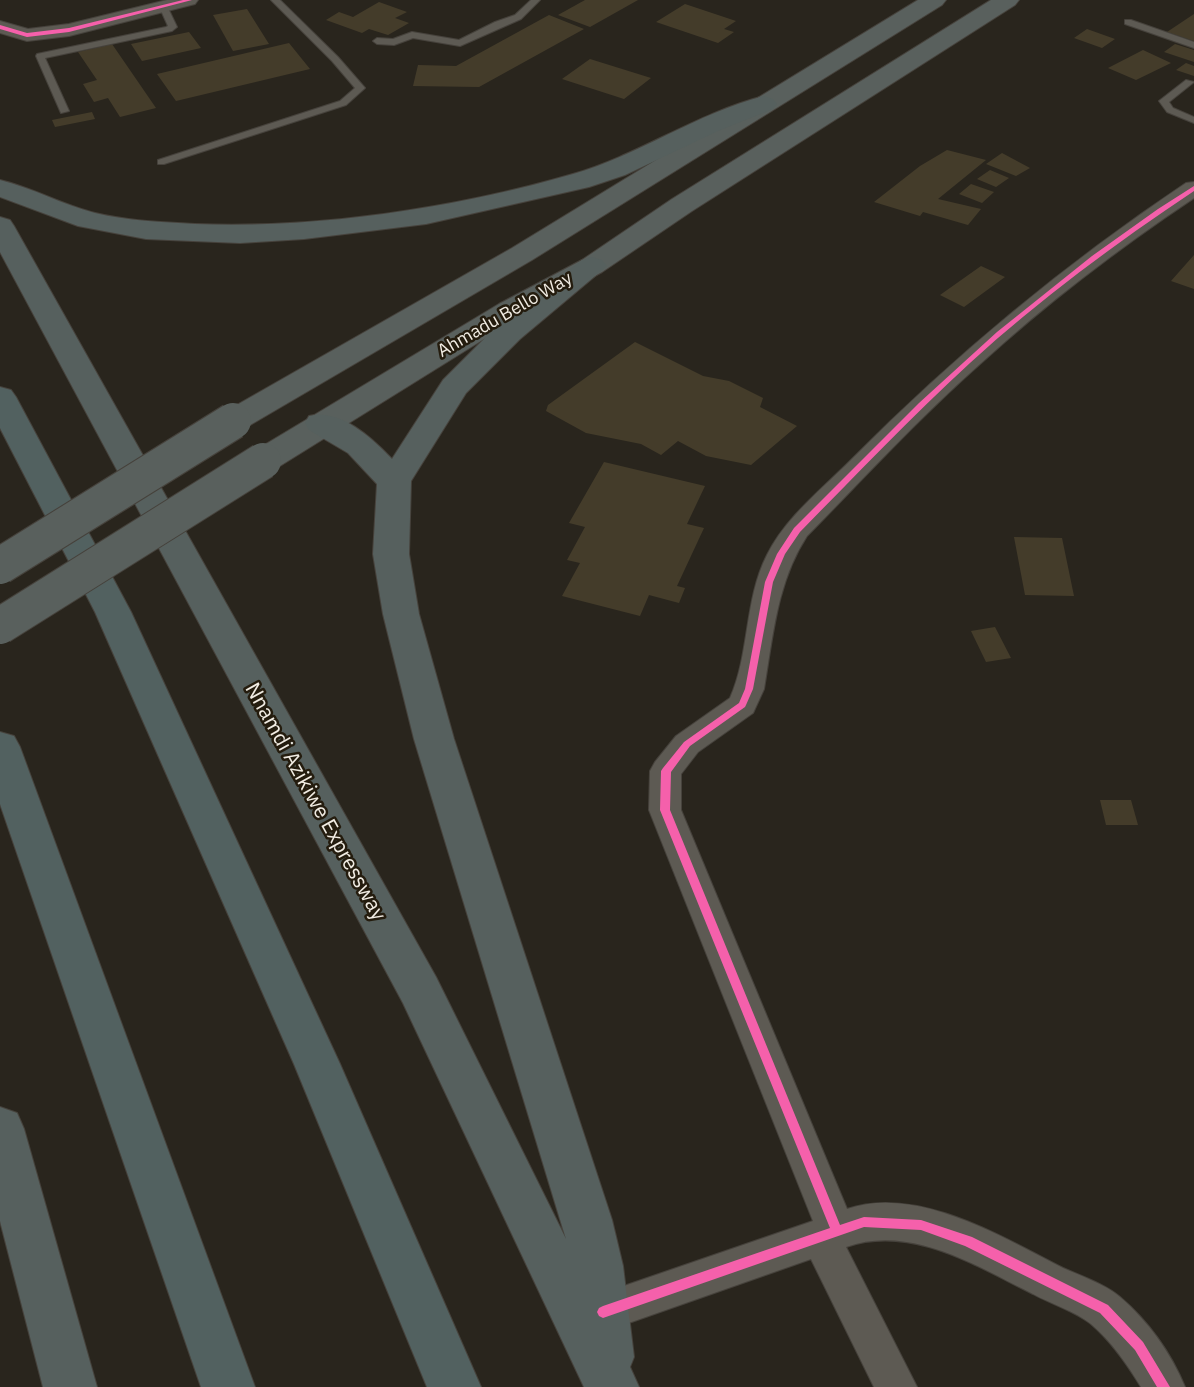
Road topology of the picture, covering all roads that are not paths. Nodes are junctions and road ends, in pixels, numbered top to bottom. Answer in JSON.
{"nodes":[{"id":1,"x":189,"y":0,"type":"edge"},
{"id":2,"x":275,"y":0,"type":"edge"},
{"id":3,"x":536,"y":0,"type":"edge"},
{"id":4,"x":934,"y":0,"type":"edge"},
{"id":5,"x":1007,"y":0,"type":"edge"},
{"id":6,"x":163,"y":6,"type":"junction"},
{"id":7,"x":1128,"y":22,"type":"dead end"},
{"id":8,"x":0,"y":27,"type":"edge"},
{"id":9,"x":377,"y":41,"type":"dead end"},
{"id":10,"x":1194,"y":45,"type":"edge"},
{"id":11,"x":1189,"y":82,"type":"dead end"},
{"id":12,"x":764,"y":104,"type":"junction"},
{"id":13,"x":64,"y":111,"type":"dead end"},
{"id":14,"x":1194,"y":120,"type":"edge"},
{"id":15,"x":161,"y":162,"type":"dead end"},
{"id":16,"x":0,"y":188,"type":"edge"},
{"id":17,"x":1194,"y":188,"type":"edge"},
{"id":18,"x":0,"y":226,"type":"edge"},
{"id":19,"x":592,"y":266,"type":"junction"},
{"id":20,"x":0,"y":397,"type":"edge"},
{"id":21,"x":321,"y":423,"type":"junction"},
{"id":22,"x":394,"y":481,"type":"junction"},
{"id":23,"x":0,"y":566,"type":"edge"},
{"id":24,"x":0,"y":626,"type":"edge"},
{"id":25,"x":0,"y":747,"type":"edge"},
{"id":26,"x":0,"y":1129,"type":"edge"},
{"id":27,"x":828,"y":1234,"type":"junction"},
{"id":28,"x":603,"y":1312,"type":"junction"},
{"id":29,"x":69,"y":1387,"type":"edge"},
{"id":30,"x":228,"y":1387,"type":"edge"},
{"id":31,"x":454,"y":1387,"type":"edge"},
{"id":32,"x":612,"y":1387,"type":"edge"},
{"id":33,"x":896,"y":1387,"type":"edge"},
{"id":34,"x":1164,"y":1387,"type":"edge"}],
"edges":[{"from":1,"to":6,"type":"street"},
{"from":2,"to":15,"type":"lane"},
{"from":3,"to":9,"type":"lane"},
{"from":4,"to":12,"type":"main road"},
{"from":5,"to":19,"type":"main road","name":"Ahmadu Bello Way"},
{"from":6,"to":8,"type":"street"},
{"from":6,"to":13,"type":"lane"},
{"from":7,"to":10,"type":"lane"},
{"from":11,"to":14,"type":"lane"},
{"from":12,"to":16,"type":"highway"},
{"from":12,"to":23,"type":"main road","bridge":true},
{"from":17,"to":27,"type":"street"},
{"from":18,"to":32,"type":"highway","name":"Nnamdi Azikiwe Expressway"},
{"from":19,"to":21,"type":"main road","name":"Ahmadu Bello Way"},
{"from":19,"to":22,"type":"highway"},
{"from":20,"to":31,"type":"highway"},
{"from":21,"to":22,"type":"highway"},
{"from":21,"to":24,"type":"main road","name":"Ahmadu Bello Way","bridge":true},
{"from":22,"to":28,"type":"highway"},
{"from":25,"to":30,"type":"highway"},
{"from":26,"to":29,"type":"highway"},
{"from":27,"to":28,"type":"street"},
{"from":27,"to":33,"type":"street"},
{"from":27,"to":34,"type":"street"},
{"from":28,"to":32,"type":"highway"}]}
